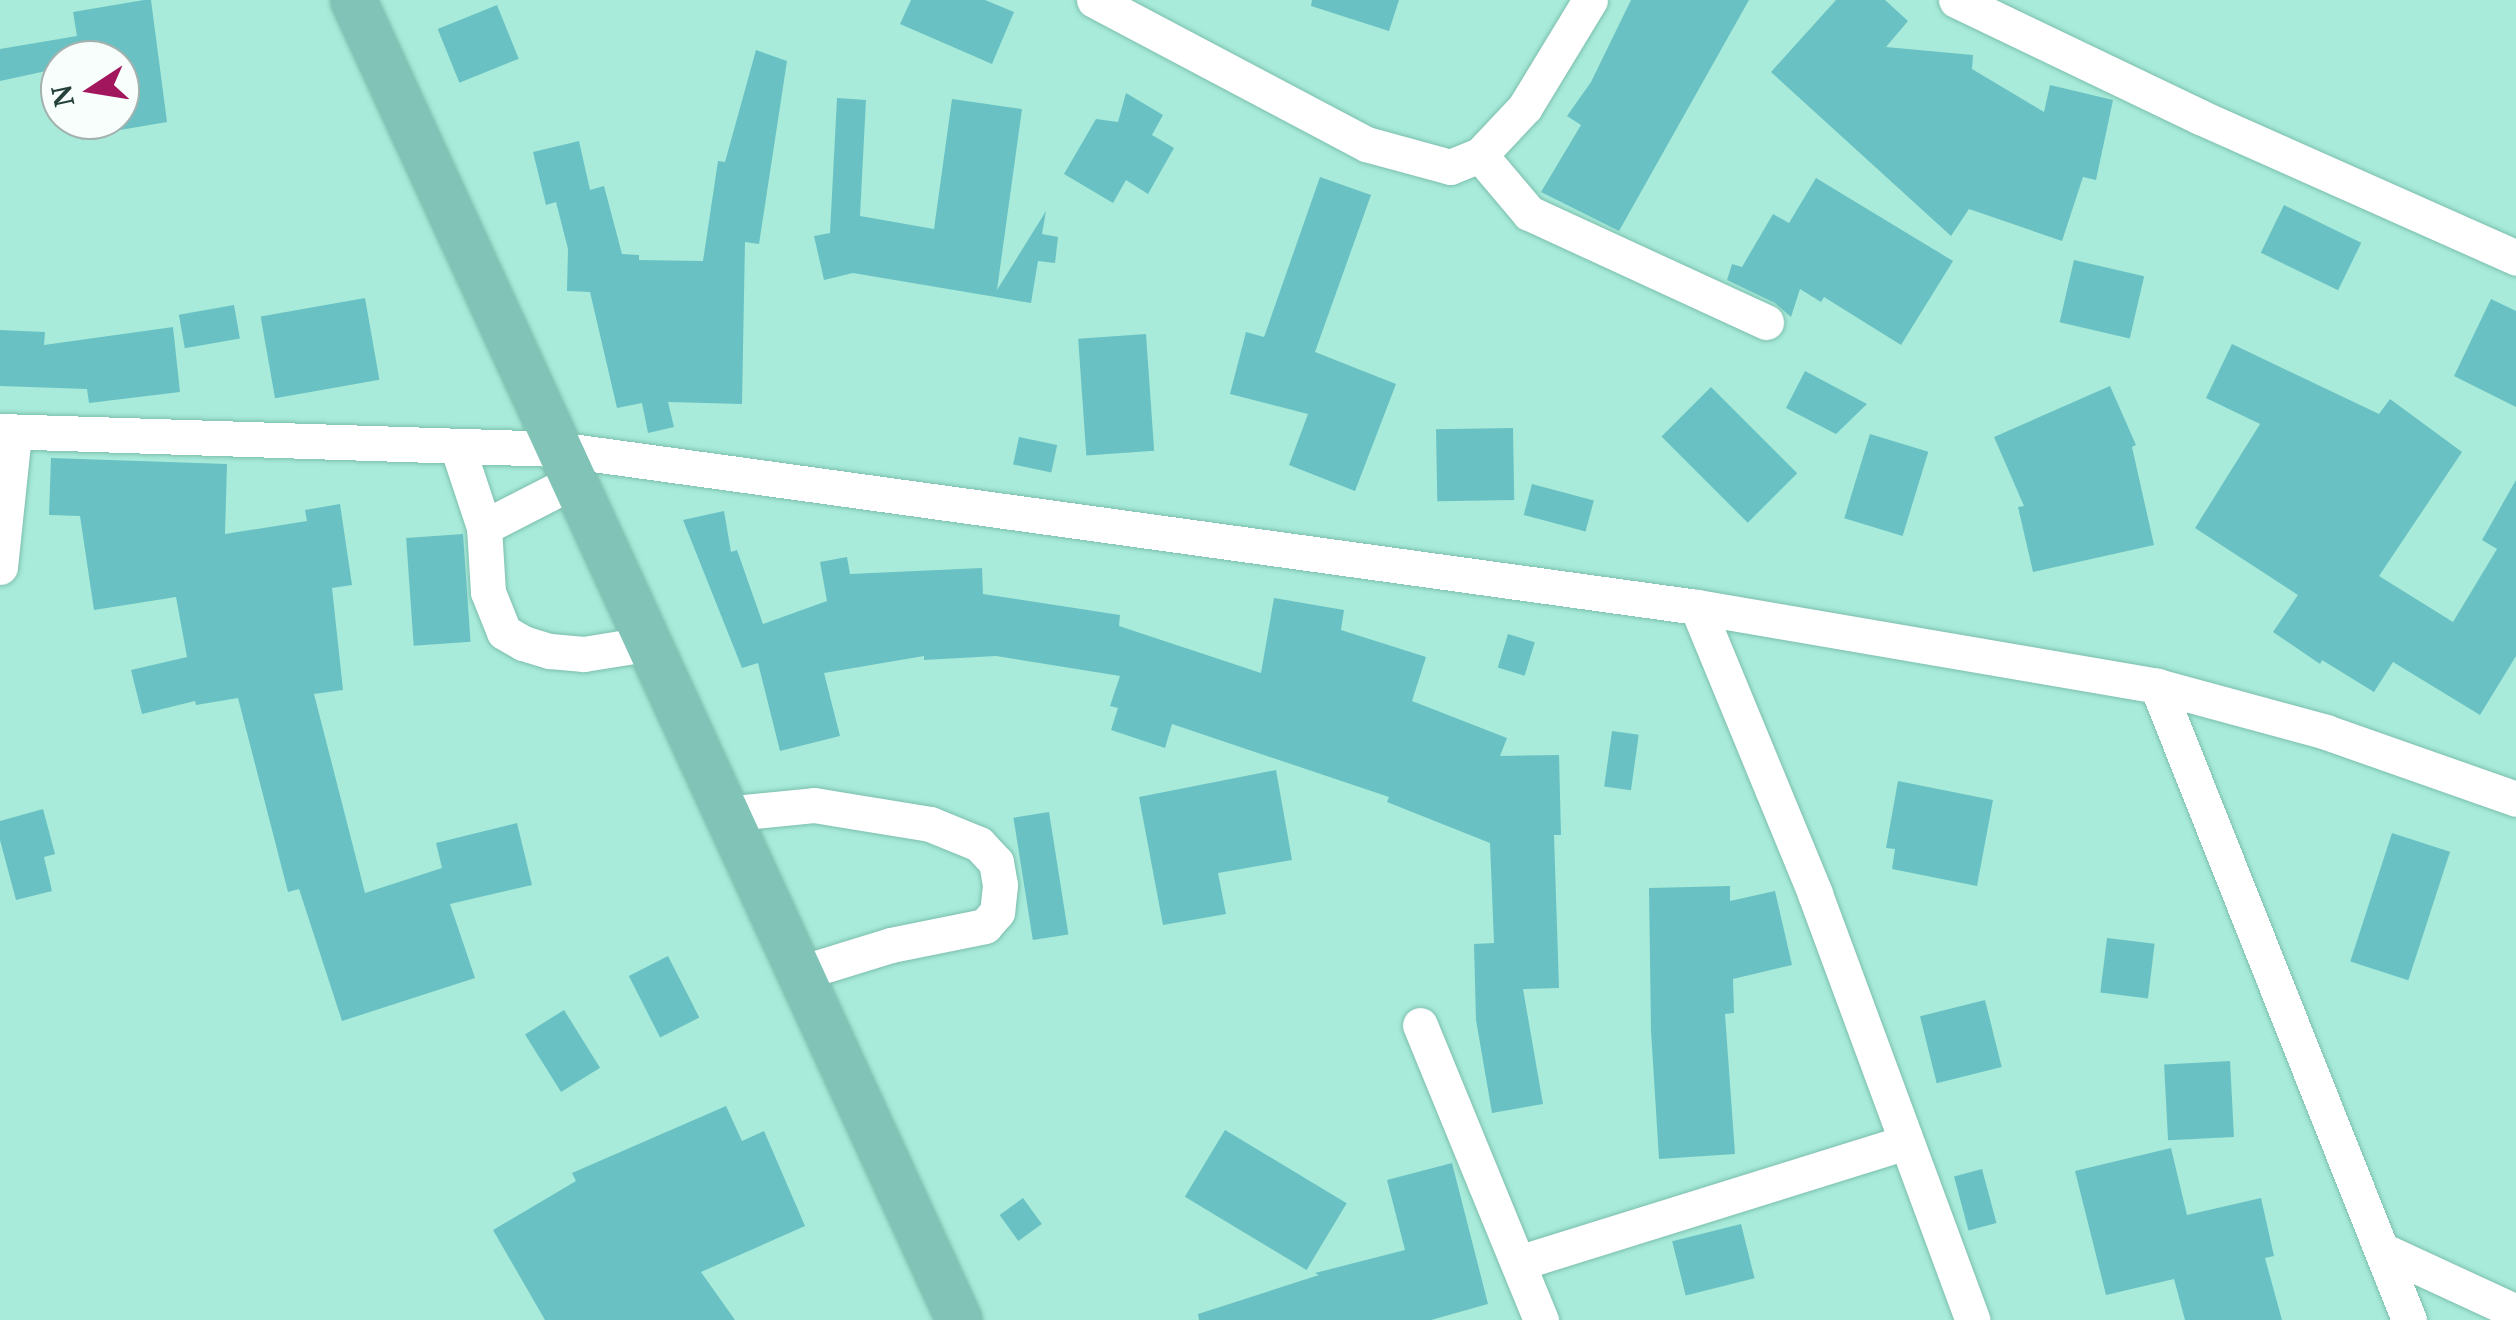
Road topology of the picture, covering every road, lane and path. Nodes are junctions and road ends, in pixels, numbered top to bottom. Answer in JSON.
{"nodes":[{"id":1,"x":353,"y":0,"type":"edge"},
{"id":2,"x":1094,"y":0,"type":"edge"},
{"id":3,"x":1590,"y":0,"type":"edge"},
{"id":4,"x":1956,"y":0,"type":"edge"},
{"id":5,"x":1480,"y":155,"type":"junction"},
{"id":6,"x":2516,"y":258,"type":"edge"},
{"id":7,"x":1766,"y":322,"type":"dead end"},
{"id":8,"x":7,"y":432,"type":"edge"},
{"id":9,"x":457,"y":446,"type":"junction"},
{"id":10,"x":565,"y":466,"type":"junction"},
{"id":11,"x":484,"y":527,"type":"junction"},
{"id":12,"x":0,"y":567,"type":"edge"},
{"id":13,"x":1696,"y":608,"type":"junction"},
{"id":14,"x":646,"y":644,"type":"junction"},
{"id":15,"x":2157,"y":686,"type":"junction"},
{"id":16,"x":2516,"y":799,"type":"edge"},
{"id":17,"x":724,"y":814,"type":"junction"},
{"id":18,"x":803,"y":972,"type":"junction"},
{"id":19,"x":1420,"y":1024,"type":"dead end"},
{"id":20,"x":1904,"y":1143,"type":"junction"},
{"id":21,"x":2382,"y":1250,"type":"junction"},
{"id":22,"x":1518,"y":1263,"type":"junction"},
{"id":23,"x":2516,"y":1312,"type":"edge"},
{"id":24,"x":958,"y":1320,"type":"edge"},
{"id":25,"x":1541,"y":1320,"type":"edge"},
{"id":26,"x":1973,"y":1320,"type":"edge"},
{"id":27,"x":2408,"y":1320,"type":"edge"}],
"edges":[{"from":1,"to":10,"type":"main road"},
{"from":2,"to":5,"type":"street"},
{"from":3,"to":5,"type":"street"},
{"from":4,"to":6,"type":"street"},
{"from":5,"to":7,"type":"street"},
{"from":8,"to":9,"type":"street"},
{"from":8,"to":12,"type":"street"},
{"from":9,"to":10,"type":"street"},
{"from":9,"to":11,"type":"street"},
{"from":10,"to":11,"type":"street"},
{"from":10,"to":13,"type":"street"},
{"from":10,"to":14,"type":"main road"},
{"from":11,"to":14,"type":"street"},
{"from":13,"to":15,"type":"street"},
{"from":13,"to":20,"type":"street"},
{"from":14,"to":17,"type":"main road"},
{"from":15,"to":16,"type":"street"},
{"from":15,"to":21,"type":"street"},
{"from":17,"to":18,"type":"main road"},
{"from":17,"to":18,"type":"street"},
{"from":18,"to":24,"type":"main road"},
{"from":19,"to":22,"type":"street"},
{"from":20,"to":22,"type":"street"},
{"from":20,"to":26,"type":"street"},
{"from":21,"to":23,"type":"street"},
{"from":21,"to":27,"type":"street"},
{"from":22,"to":25,"type":"street"}]}
